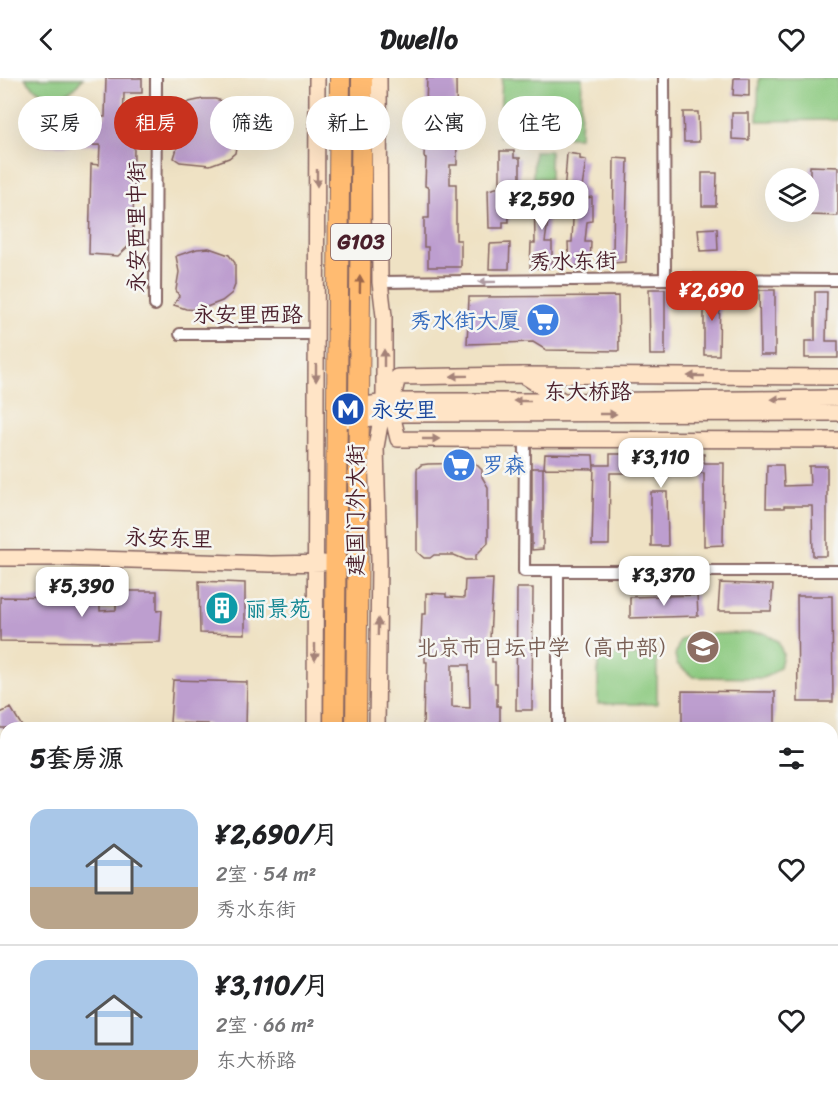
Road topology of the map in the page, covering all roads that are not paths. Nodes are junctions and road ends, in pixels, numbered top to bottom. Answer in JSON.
{"nodes":[{"id":1,"x":156,"y":78,"type":"edge"},
{"id":2,"x":317,"y":78,"type":"edge"},
{"id":3,"x":340,"y":78,"type":"edge"},
{"id":4,"x":362,"y":78,"type":"edge"},
{"id":5,"x":379,"y":78,"type":"edge"},
{"id":6,"x":664,"y":78,"type":"edge"},
{"id":7,"x":665,"y":279,"type":"junction"},
{"id":8,"x":838,"y":280,"type":"edge"},
{"id":9,"x":380,"y":282,"type":"junction"},
{"id":10,"x":155,"y":305,"type":"dead end"},
{"id":11,"x":180,"y":334,"type":"dead end"},
{"id":12,"x":316,"y":334,"type":"junction"},
{"id":13,"x":522,"y":375,"type":"junction"},
{"id":14,"x":838,"y":377,"type":"edge"},
{"id":15,"x":838,"y":398,"type":"edge"},
{"id":16,"x":563,"y":401,"type":"junction"},
{"id":17,"x":387,"y":408,"type":"junction"},
{"id":18,"x":338,"y":412,"type":"junction"},
{"id":19,"x":359,"y":413,"type":"junction"},
{"id":20,"x":838,"y":413,"type":"edge"},
{"id":21,"x":525,"y":440,"type":"junction"},
{"id":22,"x":838,"y":440,"type":"edge"},
{"id":23,"x":0,"y":558,"type":"edge"},
{"id":24,"x":336,"y":562,"type":"junction"},
{"id":25,"x":315,"y":563,"type":"junction"},
{"id":26,"x":558,"y":571,"type":"junction"},
{"id":27,"x":838,"y":572,"type":"edge"},
{"id":28,"x":315,"y":722,"type":"edge"},
{"id":29,"x":334,"y":722,"type":"edge"},
{"id":30,"x":356,"y":722,"type":"edge"},
{"id":31,"x":377,"y":722,"type":"edge"},
{"id":32,"x":558,"y":722,"type":"edge"}],
"edges":[{"from":1,"to":10,"type":"street","name":"永安西里中街"},
{"from":2,"to":12,"type":"street","name":"建国门外大街","one_way":true},
{"from":3,"to":18,"type":"highway","name":"建国门外大街","number":"G103"},
{"from":19,"to":4,"type":"highway","name":"建国门外大街","number":"G103","one_way":true},
{"from":5,"to":9,"type":"street","name":"建国门外大街"},
{"from":6,"to":7,"type":"street"},
{"from":7,"to":8,"type":"street","name":"秀水东街"},
{"from":7,"to":9,"type":"street","name":"秀水东街","one_way":true},
{"from":17,"to":9,"type":"street","name":"建国门外大街","one_way":true},
{"from":11,"to":12,"type":"street","name":"永安里西路"},
{"from":12,"to":25,"type":"street","name":"建国门外大街","one_way":true},
{"from":14,"to":13,"type":"street","one_way":true},
{"from":13,"to":16,"type":"street"},
{"from":13,"to":17,"type":"street","one_way":true},
{"from":15,"to":16,"type":"street","name":"东大桥路","one_way":true},
{"from":16,"to":17,"type":"street","name":"东大桥路","one_way":true},
{"from":17,"to":19,"type":"street","name":"东大桥路"},
{"from":17,"to":20,"type":"street","name":"东大桥路","one_way":true},
{"from":17,"to":21,"type":"street","one_way":true},
{"from":31,"to":17,"type":"street","name":"建国门外大街","one_way":true},
{"from":18,"to":19,"type":"street","name":"东大桥路"},
{"from":18,"to":24,"type":"highway","name":"建国门外大街","number":"G103"},
{"from":19,"to":30,"type":"highway","name":"建国门外大街","number":"G103"},
{"from":21,"to":22,"type":"street"},
{"from":21,"to":26,"type":"street"},
{"from":23,"to":25,"type":"street","name":"永安东里"},
{"from":24,"to":25,"type":"street","name":"永安东里"},
{"from":24,"to":29,"type":"highway","name":"建国门外大街","number":"G103"},
{"from":25,"to":28,"type":"street","name":"建国门外大街","one_way":true},
{"from":26,"to":27,"type":"street"},
{"from":26,"to":32,"type":"street"}]}
